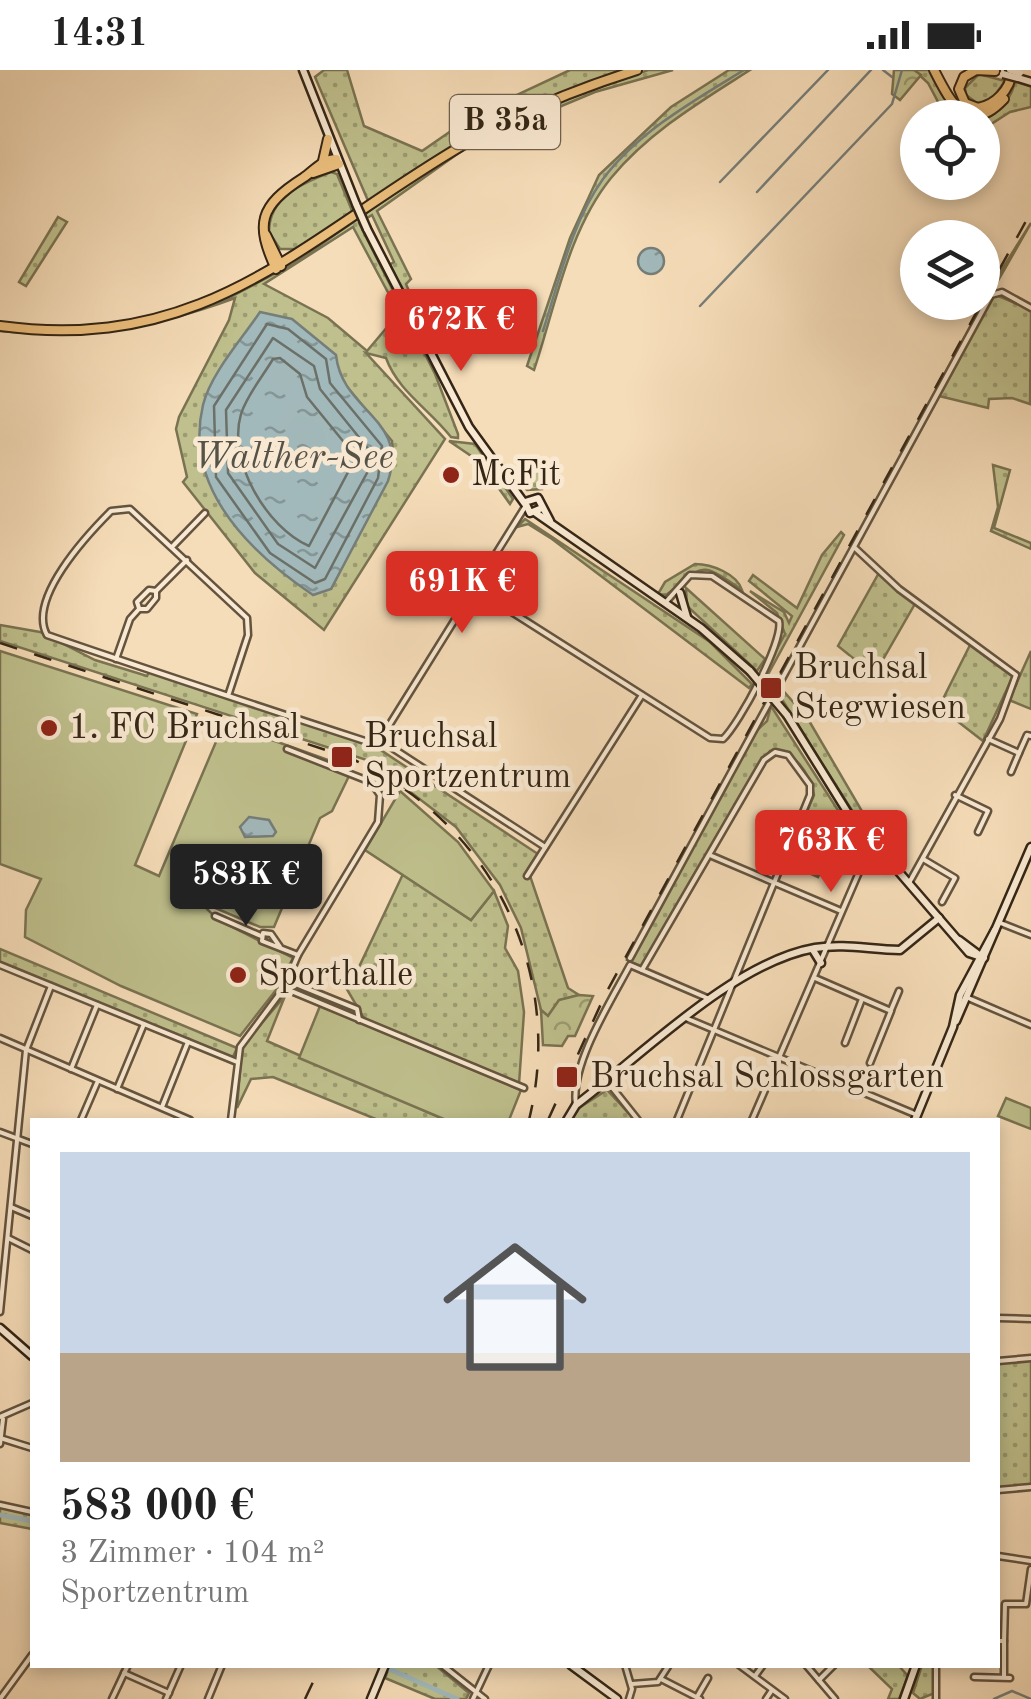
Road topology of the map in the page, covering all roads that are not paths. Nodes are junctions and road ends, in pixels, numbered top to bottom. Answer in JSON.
{"nodes":[{"id":1,"x":303,"y":70,"type":"edge"},
{"id":2,"x":637,"y":70,"type":"edge"},
{"id":3,"x":934,"y":70,"type":"edge"},
{"id":4,"x":1008,"y":73,"type":"edge"},
{"id":5,"x":1031,"y":80,"type":"edge"},
{"id":6,"x":328,"y":139,"type":"junction"},
{"id":7,"x":323,"y":161,"type":"junction"},
{"id":8,"x":337,"y":162,"type":"junction"},
{"id":9,"x":309,"y":174,"type":"junction"},
{"id":10,"x":263,"y":226,"type":"junction"},
{"id":11,"x":275,"y":250,"type":"junction"},
{"id":12,"x":303,"y":253,"type":"junction"},
{"id":13,"x":279,"y":268,"type":"junction"},
{"id":14,"x":1031,"y":308,"type":"edge"},
{"id":15,"x":0,"y":326,"type":"edge"},
{"id":16,"x":531,"y":507,"type":"junction"},
{"id":17,"x":205,"y":514,"type":"dead end"},
{"id":18,"x":172,"y":546,"type":"junction"},
{"id":19,"x":855,"y":548,"type":"junction"},
{"id":20,"x":187,"y":560,"type":"junction"},
{"id":21,"x":683,"y":583,"type":"junction"},
{"id":22,"x":474,"y":588,"type":"junction"},
{"id":23,"x":680,"y":593,"type":"junction"},
{"id":24,"x":668,"y":604,"type":"junction"},
{"id":25,"x":688,"y":618,"type":"junction"},
{"id":26,"x":116,"y":659,"type":"junction"},
{"id":27,"x":642,"y":695,"type":"junction"},
{"id":28,"x":228,"y":696,"type":"junction"},
{"id":29,"x":1031,"y":736,"type":"edge"},
{"id":30,"x":988,"y":738,"type":"junction"},
{"id":31,"x":380,"y":740,"type":"junction"},
{"id":32,"x":286,"y":749,"type":"dead end"},
{"id":33,"x":1019,"y":753,"type":"junction"},
{"id":34,"x":1011,"y":772,"type":"dead end"},
{"id":35,"x":955,"y":795,"type":"junction"},
{"id":36,"x":978,"y":832,"type":"dead end"},
{"id":37,"x":545,"y":847,"type":"junction"},
{"id":38,"x":1031,"y":847,"type":"edge"},
{"id":39,"x":712,"y":856,"type":"junction"},
{"id":40,"x":866,"y":856,"type":"dead end"},
{"id":41,"x":923,"y":859,"type":"junction"},
{"id":42,"x":527,"y":876,"type":"dead end"},
{"id":43,"x":909,"y":883,"type":"junction"},
{"id":44,"x":774,"y":884,"type":"junction"},
{"id":45,"x":942,"y":902,"type":"dead end"},
{"id":46,"x":927,"y":904,"type":"junction"},
{"id":47,"x":842,"y":912,"type":"junction"},
{"id":48,"x":215,"y":916,"type":"dead end"},
{"id":49,"x":939,"y":918,"type":"junction"},
{"id":50,"x":926,"y":929,"type":"junction"},
{"id":51,"x":994,"y":930,"type":"junction"},
{"id":52,"x":1031,"y":935,"type":"edge"},
{"id":53,"x":261,"y":936,"type":"junction"},
{"id":54,"x":962,"y":941,"type":"junction"},
{"id":55,"x":828,"y":946,"type":"junction"},
{"id":56,"x":280,"y":947,"type":"junction"},
{"id":57,"x":812,"y":949,"type":"junction"},
{"id":58,"x":298,"y":955,"type":"junction"},
{"id":59,"x":982,"y":957,"type":"junction"},
{"id":60,"x":630,"y":962,"type":"junction"},
{"id":61,"x":821,"y":964,"type":"junction"},
{"id":62,"x":0,"y":965,"type":"edge"},
{"id":63,"x":642,"y":970,"type":"junction"},
{"id":64,"x":814,"y":978,"type":"junction"},
{"id":65,"x":288,"y":981,"type":"junction"},
{"id":66,"x":735,"y":982,"type":"junction"},
{"id":67,"x":52,"y":986,"type":"junction"},
{"id":68,"x":284,"y":988,"type":"junction"},
{"id":69,"x":899,"y":991,"type":"dead end"},
{"id":70,"x":964,"y":996,"type":"junction"},
{"id":71,"x":862,"y":999,"type":"junction"},
{"id":72,"x":711,"y":1000,"type":"junction"},
{"id":73,"x":97,"y":1005,"type":"junction"},
{"id":74,"x":891,"y":1011,"type":"junction"},
{"id":75,"x":688,"y":1019,"type":"junction"},
{"id":76,"x":359,"y":1020,"type":"junction"},
{"id":77,"x":144,"y":1024,"type":"junction"},
{"id":78,"x":1031,"y":1024,"type":"edge"},
{"id":79,"x":716,"y":1030,"type":"junction"},
{"id":80,"x":0,"y":1038,"type":"edge"},
{"id":81,"x":188,"y":1042,"type":"junction"},
{"id":82,"x":845,"y":1043,"type":"dead end"},
{"id":83,"x":26,"y":1050,"type":"junction"},
{"id":84,"x":778,"y":1058,"type":"junction"},
{"id":85,"x":237,"y":1062,"type":"junction"},
{"id":86,"x":870,"y":1063,"type":"dead end"},
{"id":87,"x":71,"y":1069,"type":"junction"},
{"id":88,"x":98,"y":1081,"type":"junction"},
{"id":89,"x":607,"y":1081,"type":"junction"},
{"id":90,"x":578,"y":1084,"type":"junction"},
{"id":91,"x":524,"y":1088,"type":"dead end"},
{"id":92,"x":117,"y":1089,"type":"junction"},
{"id":93,"x":594,"y":1091,"type":"junction"},
{"id":94,"x":576,"y":1105,"type":"junction"},
{"id":95,"x":162,"y":1108,"type":"junction"},
{"id":96,"x":82,"y":1118,"type":"edge"},
{"id":97,"x":180,"y":1118,"type":"edge"},
{"id":98,"x":230,"y":1118,"type":"edge"},
{"id":99,"x":568,"y":1118,"type":"edge"},
{"id":100,"x":636,"y":1118,"type":"edge"},
{"id":101,"x":678,"y":1118,"type":"edge"},
{"id":102,"x":753,"y":1118,"type":"edge"},
{"id":103,"x":916,"y":1118,"type":"edge"},
{"id":104,"x":0,"y":1132,"type":"edge"},
{"id":105,"x":17,"y":1138,"type":"junction"},
{"id":106,"x":30,"y":1143,"type":"edge"},
{"id":107,"x":10,"y":1206,"type":"junction"},
{"id":108,"x":30,"y":1215,"type":"edge"},
{"id":109,"x":8,"y":1238,"type":"junction"},
{"id":110,"x":30,"y":1249,"type":"edge"},
{"id":111,"x":0,"y":1312,"type":"edge"},
{"id":112,"x":1000,"y":1318,"type":"edge"},
{"id":113,"x":1031,"y":1319,"type":"edge"},
{"id":114,"x":0,"y":1328,"type":"edge"},
{"id":115,"x":30,"y":1354,"type":"edge"},
{"id":116,"x":1031,"y":1358,"type":"edge"},
{"id":117,"x":1000,"y":1361,"type":"edge"},
{"id":118,"x":30,"y":1403,"type":"edge"},
{"id":119,"x":1,"y":1417,"type":"edge"},
{"id":120,"x":0,"y":1440,"type":"edge"},
{"id":121,"x":30,"y":1448,"type":"edge"},
{"id":122,"x":1031,"y":1487,"type":"edge"},
{"id":123,"x":1000,"y":1490,"type":"edge"},
{"id":124,"x":0,"y":1505,"type":"edge"},
{"id":125,"x":30,"y":1512,"type":"edge"},
{"id":126,"x":1000,"y":1556,"type":"edge"},
{"id":127,"x":1031,"y":1561,"type":"edge"},
{"id":128,"x":1031,"y":1570,"type":"edge"},
{"id":129,"x":1000,"y":1604,"type":"edge"},
{"id":130,"x":1005,"y":1604,"type":"junction"},
{"id":131,"x":1028,"y":1606,"type":"edge"},
{"id":132,"x":1001,"y":1641,"type":"edge"},
{"id":133,"x":30,"y":1658,"type":"edge"},
{"id":134,"x":126,"y":1668,"type":"edge"},
{"id":135,"x":180,"y":1668,"type":"edge"},
{"id":136,"x":220,"y":1668,"type":"edge"},
{"id":137,"x":384,"y":1668,"type":"edge"},
{"id":138,"x":446,"y":1668,"type":"edge"},
{"id":139,"x":488,"y":1668,"type":"edge"},
{"id":140,"x":574,"y":1668,"type":"edge"},
{"id":141,"x":626,"y":1668,"type":"edge"},
{"id":142,"x":667,"y":1668,"type":"edge"},
{"id":143,"x":743,"y":1668,"type":"edge"},
{"id":144,"x":760,"y":1668,"type":"edge"},
{"id":145,"x":809,"y":1668,"type":"edge"},
{"id":146,"x":831,"y":1668,"type":"edge"},
{"id":147,"x":915,"y":1668,"type":"edge"},
{"id":148,"x":936,"y":1668,"type":"edge"},
{"id":149,"x":124,"y":1673,"type":"junction"},
{"id":150,"x":755,"y":1676,"type":"junction"},
{"id":151,"x":974,"y":1677,"type":"dead end"},
{"id":152,"x":708,"y":1678,"type":"dead end"},
{"id":153,"x":661,"y":1679,"type":"junction"},
{"id":154,"x":819,"y":1680,"type":"junction"},
{"id":155,"x":632,"y":1684,"type":"junction"},
{"id":156,"x":772,"y":1690,"type":"junction"},
{"id":157,"x":908,"y":1690,"type":"junction"},
{"id":158,"x":476,"y":1692,"type":"junction"},
{"id":159,"x":167,"y":1696,"type":"edge"},
{"id":160,"x":698,"y":1698,"type":"edge"},
{"id":161,"x":0,"y":1699,"type":"edge"},
{"id":162,"x":112,"y":1699,"type":"edge"},
{"id":163,"x":208,"y":1699,"type":"edge"},
{"id":164,"x":371,"y":1699,"type":"edge"},
{"id":165,"x":472,"y":1699,"type":"edge"},
{"id":166,"x":485,"y":1699,"type":"edge"},
{"id":167,"x":617,"y":1699,"type":"edge"},
{"id":168,"x":629,"y":1699,"type":"edge"},
{"id":169,"x":766,"y":1699,"type":"edge"},
{"id":170,"x":785,"y":1699,"type":"edge"},
{"id":171,"x":835,"y":1699,"type":"edge"},
{"id":172,"x":904,"y":1699,"type":"edge"},
{"id":173,"x":914,"y":1699,"type":"edge"},
{"id":174,"x":936,"y":1699,"type":"edge"}],
"edges":[{"from":1,"to":6,"type":"street"},
{"from":2,"to":12,"type":"main road","number":"B 35a"},
{"from":3,"to":4,"type":"main road"},
{"from":4,"to":4,"type":"main road"},
{"from":4,"to":5,"type":"street"},
{"from":6,"to":7,"type":"main road"},
{"from":6,"to":8,"type":"street"},
{"from":7,"to":8,"type":"main road"},
{"from":7,"to":9,"type":"main road"},
{"from":8,"to":9,"type":"main road"},
{"from":8,"to":16,"type":"street","bridge":true},
{"from":9,"to":10,"type":"main road"},
{"from":10,"to":11,"type":"main road"},
{"from":10,"to":13,"type":"main road"},
{"from":11,"to":12,"type":"main road"},
{"from":11,"to":13,"type":"main road"},
{"from":12,"to":13,"type":"main road","number":"B 35a"},
{"from":13,"to":15,"type":"main road","number":"B 35a"},
{"from":14,"to":19,"type":"street"},
{"from":16,"to":22,"type":"street"},
{"from":16,"to":24,"type":"street"},
{"from":17,"to":18,"type":"street"},
{"from":18,"to":20,"type":"street"},
{"from":18,"to":26,"type":"street"},
{"from":19,"to":30,"type":"street"},
{"from":19,"to":60,"type":"street"},
{"from":20,"to":26,"type":"street"},
{"from":20,"to":28,"type":"street"},
{"from":21,"to":23,"type":"street"},
{"from":21,"to":24,"type":"street"},
{"from":21,"to":27,"type":"street"},
{"from":22,"to":27,"type":"street"},
{"from":22,"to":31,"type":"street"},
{"from":23,"to":24,"type":"street"},
{"from":23,"to":25,"type":"street"},
{"from":24,"to":25,"type":"street"},
{"from":25,"to":43,"type":"street","bridge":true},
{"from":26,"to":28,"type":"street"},
{"from":27,"to":37,"type":"street"},
{"from":28,"to":31,"type":"street"},
{"from":29,"to":33,"type":"street"},
{"from":30,"to":33,"type":"street"},
{"from":30,"to":35,"type":"street"},
{"from":31,"to":37,"type":"street"},
{"from":32,"to":58,"type":"street"},
{"from":33,"to":34,"type":"street"},
{"from":35,"to":36,"type":"street"},
{"from":35,"to":41,"type":"street"},
{"from":37,"to":42,"type":"street"},
{"from":38,"to":51,"type":"street"},
{"from":39,"to":44,"type":"street"},
{"from":39,"to":44,"type":"street"},
{"from":39,"to":63,"type":"street"},
{"from":40,"to":47,"type":"street"},
{"from":41,"to":43,"type":"street"},
{"from":41,"to":45,"type":"street"},
{"from":43,"to":46,"type":"street"},
{"from":44,"to":47,"type":"street"},
{"from":44,"to":66,"type":"street"},
{"from":46,"to":49,"type":"street"},
{"from":46,"to":50,"type":"street"},
{"from":47,"to":55,"type":"street"},
{"from":48,"to":53,"type":"street"},
{"from":49,"to":50,"type":"street"},
{"from":49,"to":54,"type":"street"},
{"from":50,"to":55,"type":"street"},
{"from":51,"to":52,"type":"street"},
{"from":51,"to":54,"type":"street"},
{"from":51,"to":59,"type":"street"},
{"from":53,"to":56,"type":"street"},
{"from":53,"to":56,"type":"street"},
{"from":54,"to":59,"type":"street"},
{"from":55,"to":57,"type":"street"},
{"from":55,"to":61,"type":"street"},
{"from":56,"to":58,"type":"street"},
{"from":57,"to":61,"type":"street"},
{"from":57,"to":66,"type":"street"},
{"from":58,"to":65,"type":"street"},
{"from":59,"to":70,"type":"street"},
{"from":60,"to":63,"type":"street"},
{"from":60,"to":90,"type":"street"},
{"from":61,"to":64,"type":"street"},
{"from":62,"to":67,"type":"street"},
{"from":63,"to":72,"type":"street"},
{"from":64,"to":71,"type":"street"},
{"from":64,"to":84,"type":"street"},
{"from":65,"to":68,"type":"street"},
{"from":65,"to":76,"type":"street"},
{"from":66,"to":72,"type":"street"},
{"from":66,"to":79,"type":"street"},
{"from":67,"to":73,"type":"street"},
{"from":67,"to":83,"type":"street"},
{"from":68,"to":76,"type":"street"},
{"from":68,"to":85,"type":"street"},
{"from":69,"to":74,"type":"street"},
{"from":70,"to":78,"type":"street"},
{"from":70,"to":103,"type":"street"},
{"from":71,"to":74,"type":"street"},
{"from":71,"to":82,"type":"street"},
{"from":72,"to":75,"type":"street"},
{"from":73,"to":77,"type":"street"},
{"from":73,"to":87,"type":"street"},
{"from":74,"to":86,"type":"street"},
{"from":75,"to":79,"type":"street"},
{"from":75,"to":89,"type":"street"},
{"from":76,"to":91,"type":"street"},
{"from":77,"to":81,"type":"street"},
{"from":77,"to":92,"type":"street"},
{"from":79,"to":84,"type":"street"},
{"from":79,"to":101,"type":"street"},
{"from":80,"to":83,"type":"street"},
{"from":81,"to":85,"type":"street"},
{"from":81,"to":95,"type":"street"},
{"from":83,"to":87,"type":"street"},
{"from":83,"to":105,"type":"street"},
{"from":84,"to":102,"type":"street"},
{"from":84,"to":103,"type":"street"},
{"from":85,"to":98,"type":"street"},
{"from":87,"to":88,"type":"street"},
{"from":88,"to":92,"type":"street"},
{"from":88,"to":96,"type":"street"},
{"from":89,"to":93,"type":"street"},
{"from":89,"to":100,"type":"street"},
{"from":90,"to":93,"type":"street"},
{"from":90,"to":94,"type":"street"},
{"from":92,"to":95,"type":"street"},
{"from":93,"to":94,"type":"street"},
{"from":94,"to":99,"type":"street"},
{"from":95,"to":97,"type":"street"},
{"from":104,"to":105,"type":"street"},
{"from":105,"to":106,"type":"street"},
{"from":105,"to":107,"type":"street"},
{"from":107,"to":108,"type":"street"},
{"from":107,"to":109,"type":"street"},
{"from":109,"to":110,"type":"street"},
{"from":109,"to":111,"type":"street"},
{"from":112,"to":113,"type":"street"},
{"from":114,"to":115,"type":"street"},
{"from":116,"to":117,"type":"street"},
{"from":118,"to":119,"type":"street"},
{"from":119,"to":120,"type":"street"},
{"from":120,"to":121,"type":"street"},
{"from":122,"to":123,"type":"street"},
{"from":124,"to":125,"type":"street"},
{"from":126,"to":127,"type":"street"},
{"from":128,"to":131,"type":"street"},
{"from":129,"to":130,"type":"street"},
{"from":130,"to":131,"type":"street"},
{"from":130,"to":132,"type":"street"},
{"from":132,"to":151,"type":"street"},
{"from":133,"to":161,"type":"street"},
{"from":134,"to":149,"type":"street"},
{"from":135,"to":159,"type":"street"},
{"from":136,"to":163,"type":"street"},
{"from":137,"to":164,"type":"street"},
{"from":138,"to":158,"type":"street"},
{"from":139,"to":158,"type":"street"},
{"from":140,"to":167,"type":"street"},
{"from":141,"to":155,"type":"street"},
{"from":142,"to":153,"type":"street"},
{"from":143,"to":150,"type":"street"},
{"from":144,"to":150,"type":"street"},
{"from":145,"to":154,"type":"street"},
{"from":146,"to":154,"type":"street"},
{"from":147,"to":157,"type":"street"},
{"from":148,"to":174,"type":"street"},
{"from":149,"to":159,"type":"street"},
{"from":149,"to":162,"type":"street"},
{"from":150,"to":156,"type":"street"},
{"from":152,"to":160,"type":"street"},
{"from":153,"to":155,"type":"street"},
{"from":153,"to":160,"type":"street"},
{"from":154,"to":171,"type":"street"},
{"from":155,"to":168,"type":"street"},
{"from":156,"to":169,"type":"street"},
{"from":156,"to":170,"type":"street"},
{"from":157,"to":172,"type":"street"},
{"from":157,"to":173,"type":"street"},
{"from":158,"to":165,"type":"street"},
{"from":158,"to":166,"type":"street"}]}
